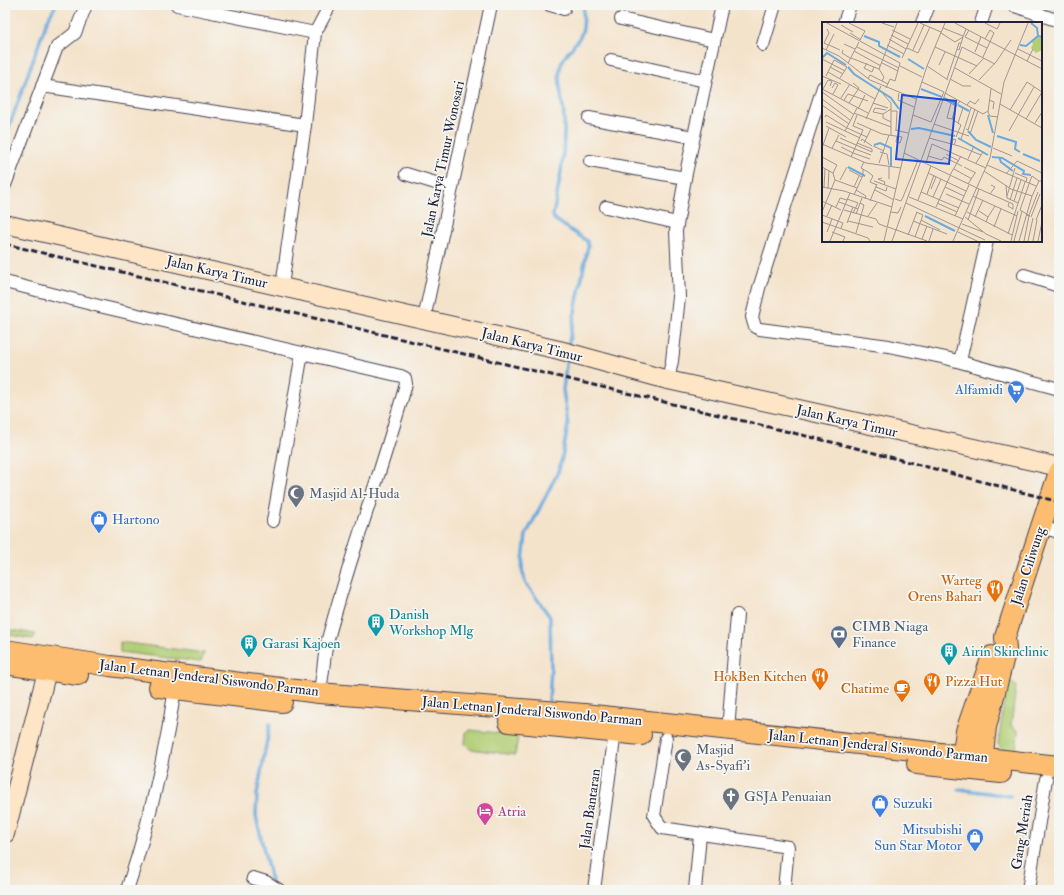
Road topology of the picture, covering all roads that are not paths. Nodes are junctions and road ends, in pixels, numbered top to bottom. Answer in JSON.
{"nodes":[{"id":1,"x":86,"y":5,"type":"edge"},
{"id":2,"x":177,"y":5,"type":"edge"},
{"id":3,"x":330,"y":5,"type":"edge"},
{"id":4,"x":491,"y":5,"type":"edge"},
{"id":5,"x":550,"y":5,"type":"edge"},
{"id":6,"x":722,"y":5,"type":"edge"},
{"id":7,"x":774,"y":5,"type":"edge"},
{"id":8,"x":850,"y":5,"type":"edge"},
{"id":9,"x":929,"y":5,"type":"edge"},
{"id":10,"x":987,"y":5,"type":"edge"},
{"id":11,"x":1012,"y":5,"type":"edge"},
{"id":12,"x":564,"y":8,"type":"dead end"},
{"id":13,"x":621,"y":19,"type":"dead end"},
{"id":14,"x":1059,"y":21,"type":"edge"},
{"id":15,"x":844,"y":22,"type":"edge"},
{"id":16,"x":922,"y":22,"type":"edge"},
{"id":17,"x":981,"y":22,"type":"edge"},
{"id":18,"x":316,"y":33,"type":"junction"},
{"id":19,"x":714,"y":40,"type":"junction"},
{"id":20,"x":763,"y":44,"type":"dead end"},
{"id":21,"x":611,"y":60,"type":"dead end"},
{"id":22,"x":705,"y":81,"type":"junction"},
{"id":23,"x":42,"y":86,"type":"junction"},
{"id":24,"x":822,"y":90,"type":"edge"},
{"id":25,"x":589,"y":118,"type":"dead end"},
{"id":26,"x":305,"y":125,"type":"junction"},
{"id":27,"x":694,"y":137,"type":"junction"},
{"id":28,"x":590,"y":161,"type":"dead end"},
{"id":29,"x":406,"y":174,"type":"dead end"},
{"id":30,"x":685,"y":178,"type":"junction"},
{"id":31,"x":5,"y":185,"type":"edge"},
{"id":32,"x":452,"y":188,"type":"junction"},
{"id":33,"x":606,"y":207,"type":"dead end"},
{"id":34,"x":677,"y":223,"type":"junction"},
{"id":35,"x":5,"y":224,"type":"edge"},
{"id":36,"x":987,"y":242,"type":"edge"},
{"id":37,"x":1024,"y":275,"type":"dead end"},
{"id":38,"x":5,"y":282,"type":"edge"},
{"id":39,"x":282,"y":286,"type":"junction"},
{"id":40,"x":1059,"y":286,"type":"edge"},
{"id":41,"x":424,"y":319,"type":"junction"},
{"id":42,"x":302,"y":354,"type":"junction"},
{"id":43,"x":960,"y":361,"type":"junction"},
{"id":44,"x":668,"y":380,"type":"junction"},
{"id":45,"x":1059,"y":389,"type":"edge"},
{"id":46,"x":1059,"y":467,"type":"edge"},
{"id":47,"x":1059,"y":472,"type":"edge"},
{"id":48,"x":273,"y":520,"type":"dead end"},
{"id":49,"x":1040,"y":527,"type":"junction"},
{"id":50,"x":1059,"y":532,"type":"edge"},
{"id":51,"x":737,"y":615,"type":"dead end"},
{"id":52,"x":1005,"y":637,"type":"junction"},
{"id":53,"x":5,"y":650,"type":"edge"},
{"id":54,"x":5,"y":664,"type":"edge"},
{"id":55,"x":47,"y":671,"type":"junction"},
{"id":56,"x":175,"y":689,"type":"junction"},
{"id":57,"x":319,"y":693,"type":"junction"},
{"id":58,"x":359,"y":703,"type":"junction"},
{"id":59,"x":449,"y":710,"type":"junction"},
{"id":60,"x":728,"y":730,"type":"junction"},
{"id":61,"x":615,"y":732,"type":"junction"},
{"id":62,"x":666,"y":738,"type":"junction"},
{"id":63,"x":962,"y":762,"type":"junction"},
{"id":64,"x":982,"y":764,"type":"junction"},
{"id":65,"x":1055,"y":775,"type":"edge"},
{"id":66,"x":5,"y":834,"type":"edge"},
{"id":67,"x":700,"y":835,"type":"junction"},
{"id":68,"x":253,"y":878,"type":"dead end"},
{"id":69,"x":274,"y":887,"type":"edge"},
{"id":70,"x":127,"y":890,"type":"edge"},
{"id":71,"x":594,"y":890,"type":"edge"},
{"id":72,"x":695,"y":890,"type":"edge"},
{"id":73,"x":784,"y":890,"type":"edge"},
{"id":74,"x":1028,"y":890,"type":"edge"}],
"edges":[{"from":1,"to":23,"type":"street"},
{"from":2,"to":18,"type":"street"},
{"from":3,"to":18,"type":"street"},
{"from":4,"to":32,"type":"street","name":"Jalan Karya Timur Wonosari"},
{"from":5,"to":12,"type":"street"},
{"from":6,"to":19,"type":"street"},
{"from":7,"to":20,"type":"street"},
{"from":8,"to":15,"type":"street"},
{"from":9,"to":16,"type":"street"},
{"from":10,"to":17,"type":"street"},
{"from":11,"to":14,"type":"street"},
{"from":13,"to":19,"type":"street"},
{"from":18,"to":26,"type":"street"},
{"from":19,"to":22,"type":"street"},
{"from":21,"to":22,"type":"street"},
{"from":22,"to":27,"type":"street"},
{"from":23,"to":26,"type":"street"},
{"from":23,"to":31,"type":"street"},
{"from":24,"to":43,"type":"street"},
{"from":25,"to":27,"type":"street"},
{"from":26,"to":39,"type":"street"},
{"from":27,"to":30,"type":"street"},
{"from":28,"to":30,"type":"street"},
{"from":29,"to":32,"type":"street"},
{"from":30,"to":34,"type":"street"},
{"from":32,"to":41,"type":"street","name":"Jalan Karya Timur Wonosari"},
{"from":33,"to":34,"type":"street"},
{"from":34,"to":44,"type":"street"},
{"from":35,"to":39,"type":"street","name":"Jalan Karya Timur"},
{"from":36,"to":43,"type":"street"},
{"from":37,"to":40,"type":"street"},
{"from":38,"to":42,"type":"street"},
{"from":39,"to":41,"type":"street","name":"Jalan Karya Timur"},
{"from":41,"to":44,"type":"street","name":"Jalan Karya Timur"},
{"from":42,"to":48,"type":"street"},
{"from":42,"to":57,"type":"street"},
{"from":43,"to":45,"type":"street"},
{"from":44,"to":46,"type":"street","name":"Jalan Karya Timur"},
{"from":47,"to":49,"type":"main road","name":"Jalan Ciliwung"},
{"from":49,"to":50,"type":"street"},
{"from":49,"to":52,"type":"main road","name":"Jalan Ciliwung"},
{"from":51,"to":60,"type":"street"},
{"from":52,"to":63,"type":"main road","name":"Jalan Ciliwung"},
{"from":52,"to":64,"type":"main road","name":"Jalan Ciliwung"},
{"from":53,"to":57,"type":"main road","name":"Jalan Letnan Jenderal Siswondo Parman"},
{"from":54,"to":55,"type":"main road","name":"Jalan Letnan Jenderal Siswondo Parman"},
{"from":55,"to":56,"type":"main road","name":"Jalan Letnan Jenderal Siswondo Parman"},
{"from":55,"to":66,"type":"street"},
{"from":56,"to":58,"type":"main road","name":"Jalan Letnan Jenderal Siswondo Parman"},
{"from":56,"to":70,"type":"street"},
{"from":57,"to":58,"type":"main road","name":"Jalan Letnan Jenderal Siswondo Parman"},
{"from":58,"to":59,"type":"main road","name":"Jalan Letnan Jenderal Siswondo Parman"},
{"from":59,"to":60,"type":"main road","name":"Jalan Letnan Jenderal Siswondo Parman"},
{"from":59,"to":61,"type":"main road","name":"Jalan Letnan Jenderal Siswondo Parman"},
{"from":60,"to":63,"type":"main road","name":"Jalan Letnan Jenderal Siswondo Parman"},
{"from":61,"to":62,"type":"main road","name":"Jalan Letnan Jenderal Siswondo Parman"},
{"from":61,"to":71,"type":"street","name":"Jalan Bantaran"},
{"from":62,"to":63,"type":"main road","name":"Jalan Letnan Jenderal Siswondo Parman"},
{"from":62,"to":67,"type":"street"},
{"from":63,"to":64,"type":"main road","name":"Jalan Letnan Jenderal Siswondo Parman"},
{"from":64,"to":65,"type":"main road","name":"Jalan Letnan Jenderal Siswondo Parman"},
{"from":65,"to":74,"type":"street","name":"Gang Meriah"},
{"from":67,"to":72,"type":"street"},
{"from":67,"to":73,"type":"street"},
{"from":68,"to":69,"type":"street"}]}
